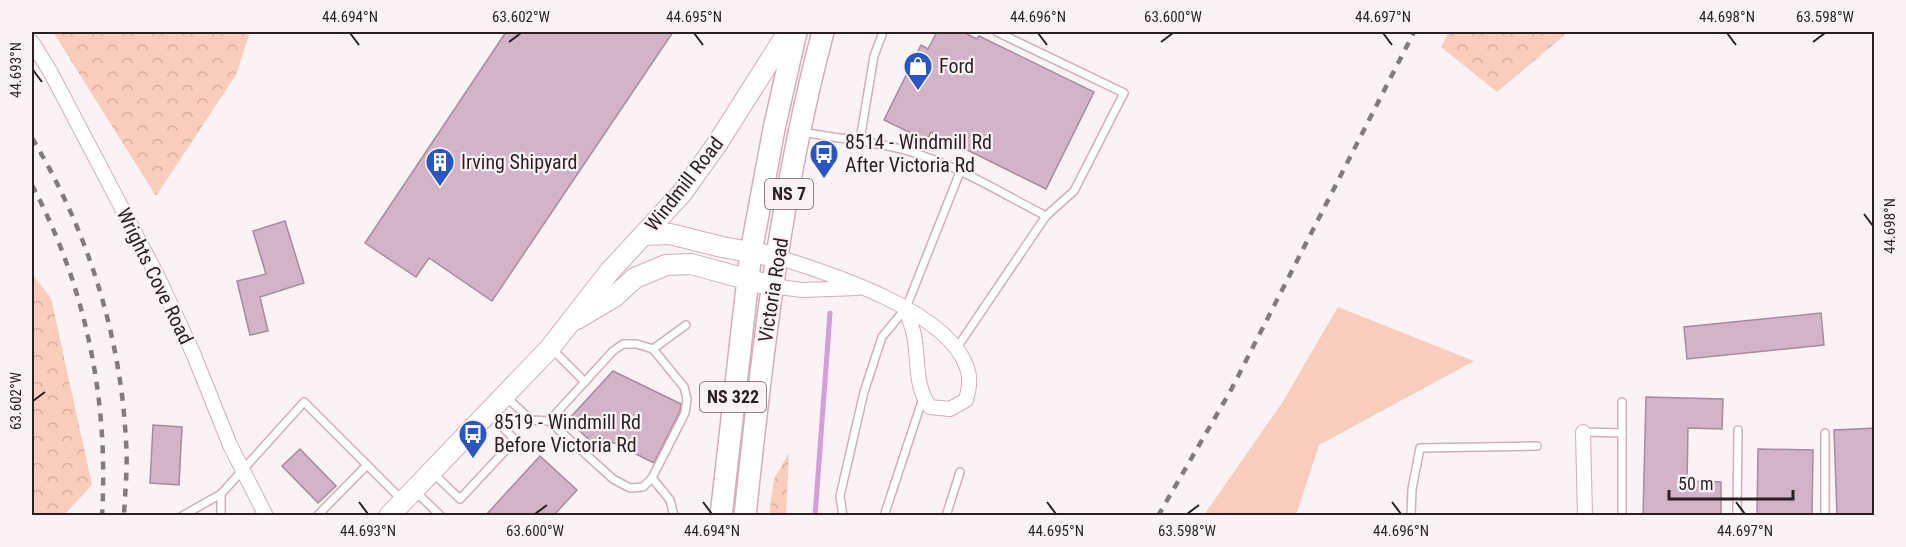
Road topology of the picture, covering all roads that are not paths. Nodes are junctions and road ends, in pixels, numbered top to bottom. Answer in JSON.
{"nodes":[{"id":1,"x":788,"y":32,"type":"edge"},
{"id":2,"x":796,"y":32,"type":"edge"},
{"id":3,"x":823,"y":32,"type":"edge"},
{"id":4,"x":883,"y":32,"type":"edge"},
{"id":5,"x":997,"y":32,"type":"edge"},
{"id":6,"x":32,"y":42,"type":"edge"},
{"id":7,"x":800,"y":132,"type":"junction"},
{"id":8,"x":860,"y":140,"type":"junction"},
{"id":9,"x":960,"y":172,"type":"junction"},
{"id":10,"x":1046,"y":216,"type":"junction"},
{"id":11,"x":644,"y":235,"type":"junction"},
{"id":12,"x":751,"y":252,"type":"junction"},
{"id":13,"x":777,"y":257,"type":"junction"},
{"id":14,"x":747,"y":279,"type":"junction"},
{"id":15,"x":772,"y":286,"type":"junction"},
{"id":16,"x":863,"y":288,"type":"junction"},
{"id":17,"x":906,"y":308,"type":"junction"},
{"id":18,"x":686,"y":325,"type":"dead end"},
{"id":19,"x":565,"y":327,"type":"junction"},
{"id":20,"x":550,"y":348,"type":"junction"},
{"id":21,"x":653,"y":349,"type":"junction"},
{"id":22,"x":956,"y":349,"type":"junction"},
{"id":23,"x":585,"y":382,"type":"junction"},
{"id":24,"x":504,"y":396,"type":"junction"},
{"id":25,"x":923,"y":398,"type":"junction"},
{"id":26,"x":1622,"y":402,"type":"dead end"},
{"id":27,"x":488,"y":412,"type":"junction"},
{"id":28,"x":549,"y":421,"type":"junction"},
{"id":29,"x":1738,"y":430,"type":"dead end"},
{"id":30,"x":1583,"y":432,"type":"joint"},
{"id":31,"x":1622,"y":433,"type":"junction"},
{"id":32,"x":1825,"y":433,"type":"dead end"},
{"id":33,"x":1537,"y":446,"type":"dead end"},
{"id":34,"x":367,"y":465,"type":"junction"},
{"id":35,"x":242,"y":469,"type":"junction"},
{"id":36,"x":431,"y":471,"type":"junction"},
{"id":37,"x":960,"y":472,"type":"dead end"},
{"id":38,"x":652,"y":478,"type":"junction"},
{"id":39,"x":221,"y":494,"type":"junction"},
{"id":40,"x":402,"y":502,"type":"edge"},
{"id":41,"x":182,"y":515,"type":"edge"},
{"id":42,"x":194,"y":516,"type":"edge"},
{"id":43,"x":221,"y":516,"type":"edge"},
{"id":44,"x":266,"y":516,"type":"edge"},
{"id":45,"x":317,"y":516,"type":"edge"},
{"id":46,"x":441,"y":516,"type":"edge"},
{"id":47,"x":674,"y":516,"type":"edge"},
{"id":48,"x":721,"y":516,"type":"edge"},
{"id":49,"x":745,"y":516,"type":"edge"},
{"id":50,"x":843,"y":516,"type":"edge"},
{"id":51,"x":884,"y":516,"type":"edge"},
{"id":52,"x":946,"y":516,"type":"edge"},
{"id":53,"x":1411,"y":516,"type":"edge"},
{"id":54,"x":1585,"y":516,"type":"edge"},
{"id":55,"x":1622,"y":516,"type":"edge"},
{"id":56,"x":1737,"y":516,"type":"edge"},
{"id":57,"x":1825,"y":516,"type":"edge"}],
"edges":[{"from":1,"to":11,"type":"main road","name":"Windmill Road"},
{"from":2,"to":12,"type":"main road","name":"Victoria Road","number":"NS 322"},
{"from":3,"to":7,"type":"main road","name":"Victoria Road","number":"NS 7"},
{"from":4,"to":8,"type":"lane"},
{"from":5,"to":10,"type":"lane"},
{"from":6,"to":35,"type":"street","name":"Wrights Cove Road"},
{"from":7,"to":8,"type":"lane"},
{"from":7,"to":13,"type":"main road","name":"Victoria Road","number":"NS 7"},
{"from":8,"to":9,"type":"lane"},
{"from":9,"to":10,"type":"lane"},
{"from":9,"to":17,"type":"lane"},
{"from":10,"to":22,"type":"lane"},
{"from":11,"to":12,"type":"main road"},
{"from":11,"to":19,"type":"main road","name":"Windmill Road"},
{"from":12,"to":13,"type":"main road"},
{"from":12,"to":14,"type":"main road","name":"Victoria Road","number":"NS 322"},
{"from":13,"to":15,"type":"main road","name":"Victoria Road","number":"NS 7"},
{"from":13,"to":16,"type":"street"},
{"from":14,"to":15,"type":"main road","name":"Windmill Road"},
{"from":14,"to":19,"type":"main road","name":"Windmill Road"},
{"from":14,"to":48,"type":"main road","name":"Victoria Road","number":"NS 322"},
{"from":15,"to":16,"type":"street"},
{"from":15,"to":49,"type":"main road","name":"Victoria Road","number":"NS 322"},
{"from":16,"to":17,"type":"street"},
{"from":17,"to":22,"type":"street"},
{"from":17,"to":25,"type":"street"},
{"from":17,"to":50,"type":"lane"},
{"from":18,"to":21,"type":"lane"},
{"from":19,"to":20,"type":"main road","name":"Windmill Road"},
{"from":20,"to":23,"type":"lane"},
{"from":20,"to":24,"type":"main road","name":"Windmill Road"},
{"from":21,"to":23,"type":"lane"},
{"from":21,"to":38,"type":"lane"},
{"from":22,"to":25,"type":"street"},
{"from":23,"to":28,"type":"lane"},
{"from":24,"to":27,"type":"main road","name":"Windmill Road"},
{"from":24,"to":28,"type":"lane"},
{"from":25,"to":51,"type":"lane"},
{"from":26,"to":31,"type":"lane"},
{"from":27,"to":36,"type":"main road","name":"Windmill Road"},
{"from":27,"to":36,"type":"lane"},
{"from":28,"to":38,"type":"lane"},
{"from":29,"to":56,"type":"lane"},
{"from":30,"to":31,"type":"lane"},
{"from":30,"to":54,"type":"street"},
{"from":31,"to":55,"type":"lane"},
{"from":32,"to":57,"type":"lane"},
{"from":33,"to":53,"type":"lane"},
{"from":34,"to":35,"type":"lane"},
{"from":34,"to":40,"type":"lane"},
{"from":34,"to":45,"type":"lane"},
{"from":35,"to":39,"type":"lane"},
{"from":35,"to":44,"type":"street","name":"Wrights Cove Road"},
{"from":36,"to":40,"type":"main road","name":"Windmill Road"},
{"from":37,"to":52,"type":"lane"},
{"from":38,"to":47,"type":"lane"},
{"from":39,"to":41,"type":"lane"},
{"from":39,"to":43,"type":"lane"},
{"from":40,"to":46,"type":"lane"},
{"from":41,"to":42,"type":"lane"}]}
